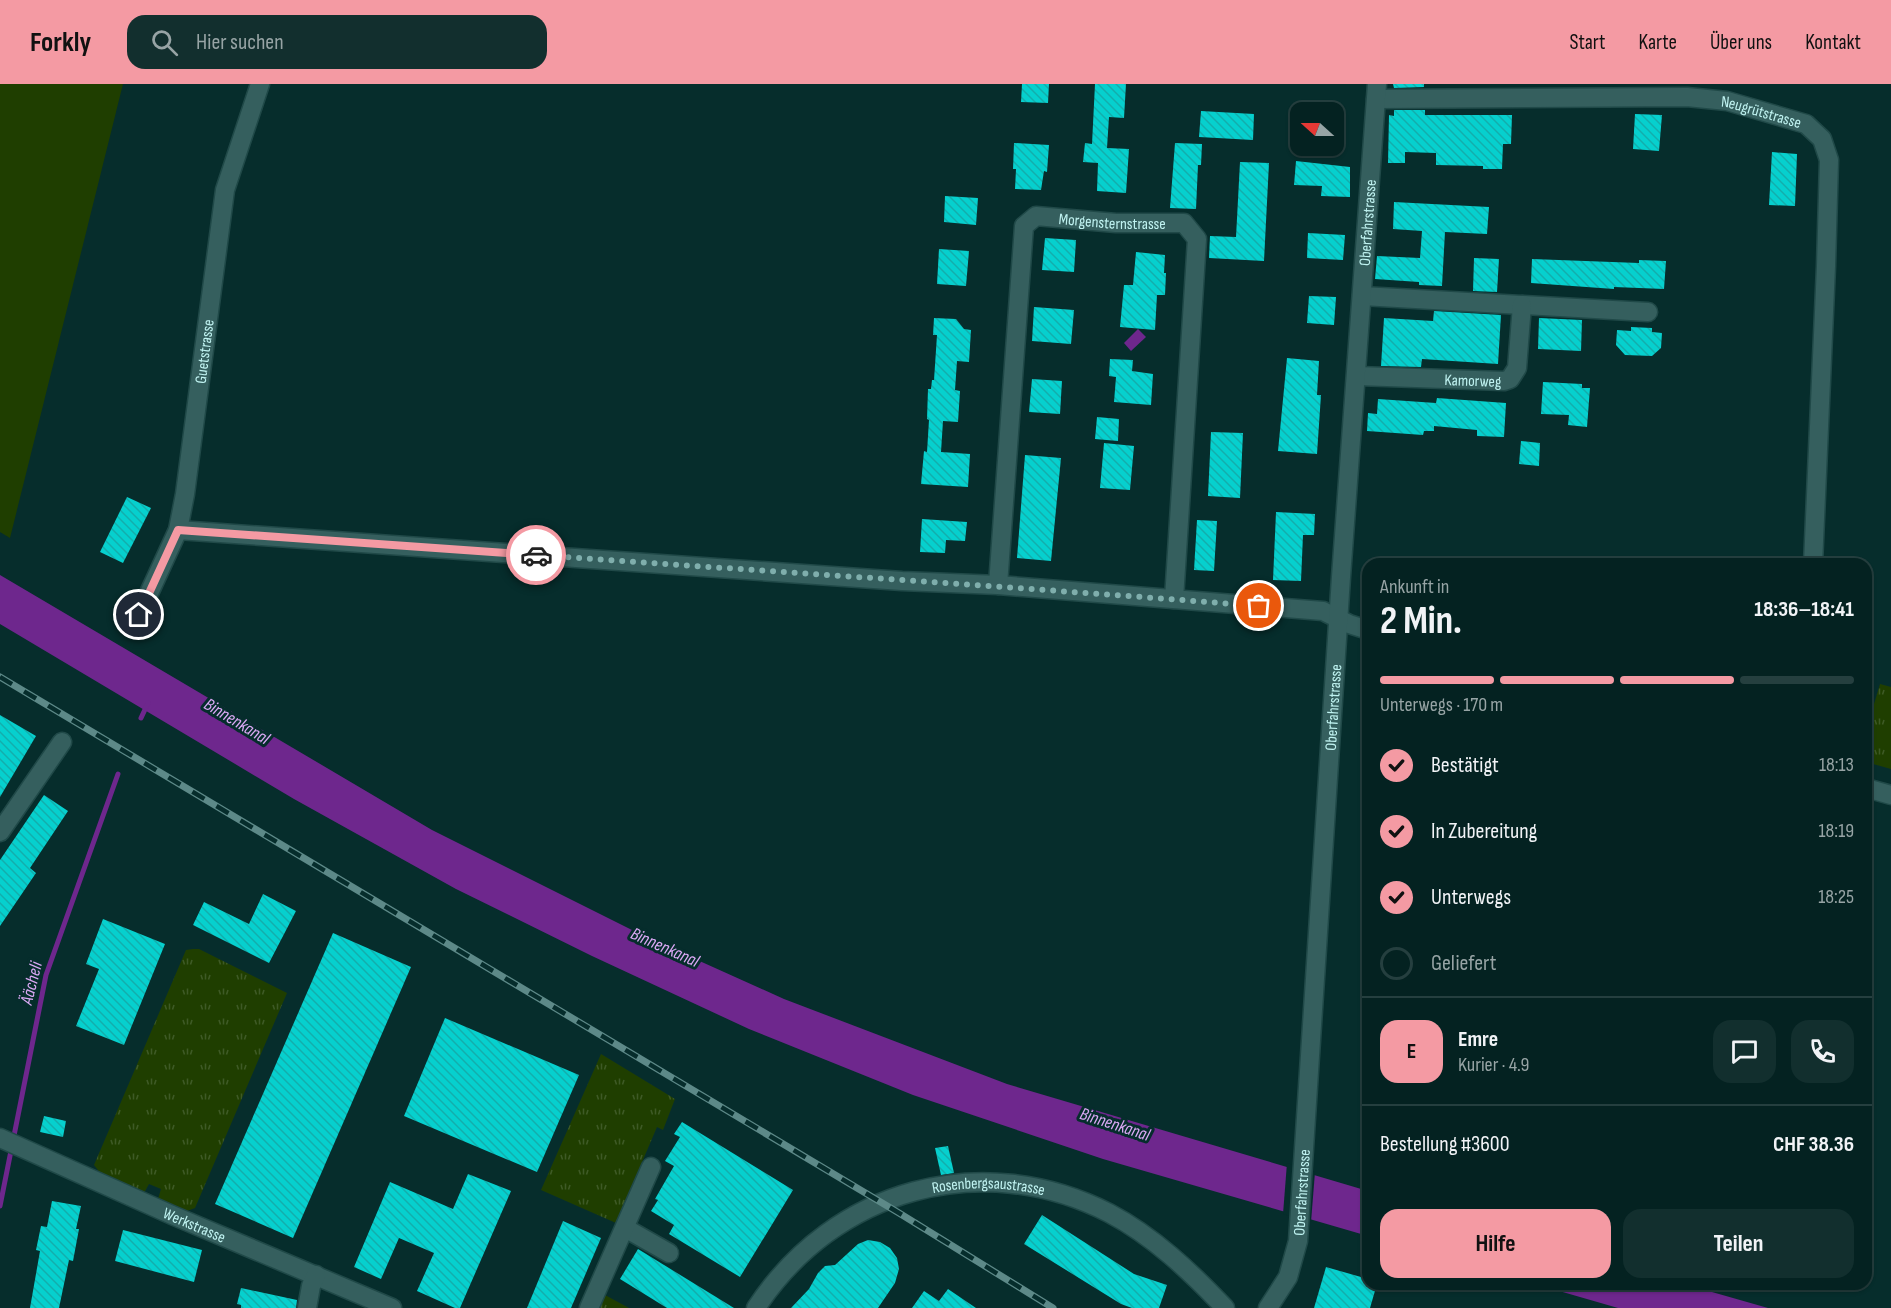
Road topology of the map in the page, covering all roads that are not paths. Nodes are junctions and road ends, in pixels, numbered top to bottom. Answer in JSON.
{"nodes":[{"id":1,"x":260,"y":84,"type":"edge"},
{"id":2,"x":1377,"y":92,"type":"edge"},
{"id":3,"x":1362,"y":296,"type":"junction"},
{"id":4,"x":1522,"y":304,"type":"junction"},
{"id":5,"x":1648,"y":312,"type":"dead end"},
{"id":6,"x":1357,"y":376,"type":"junction"},
{"id":7,"x":178,"y":530,"type":"junction"},
{"id":8,"x":1813,"y":558,"type":"edge"},
{"id":9,"x":998,"y":585,"type":"junction"},
{"id":10,"x":1174,"y":599,"type":"junction"},
{"id":11,"x":139,"y":615,"type":"dead end"},
{"id":12,"x":1339,"y":618,"type":"junction"},
{"id":13,"x":1362,"y":628,"type":"edge"},
{"id":14,"x":62,"y":742,"type":"dead end"},
{"id":15,"x":1872,"y":790,"type":"edge"},
{"id":16,"x":1891,"y":795,"type":"edge"},
{"id":17,"x":0,"y":832,"type":"edge"},
{"id":18,"x":0,"y":1138,"type":"edge"},
{"id":19,"x":651,"y":1167,"type":"dead end"},
{"id":20,"x":625,"y":1228,"type":"junction"},
{"id":21,"x":669,"y":1253,"type":"dead end"},
{"id":22,"x":316,"y":1275,"type":"junction"},
{"id":23,"x":307,"y":1308,"type":"edge"},
{"id":24,"x":392,"y":1308,"type":"edge"},
{"id":25,"x":589,"y":1308,"type":"edge"},
{"id":26,"x":756,"y":1308,"type":"edge"},
{"id":27,"x":1225,"y":1308,"type":"edge"},
{"id":28,"x":1268,"y":1308,"type":"edge"}],
"edges":[{"from":1,"to":7,"type":"street","name":"Guetstrasse"},
{"from":2,"to":3,"type":"street","name":"Oberfahrstrasse"},
{"from":2,"to":8,"type":"street","name":"Neugrütstrasse"},
{"from":3,"to":4,"type":"street"},
{"from":3,"to":6,"type":"street","name":"Oberfahrstrasse"},
{"from":4,"to":5,"type":"street"},
{"from":4,"to":6,"type":"street","name":"Kamorweg"},
{"from":6,"to":12,"type":"street","name":"Oberfahrstrasse"},
{"from":7,"to":9,"type":"street"},
{"from":7,"to":11,"type":"street","name":"Guetstrasse"},
{"from":9,"to":10,"type":"street"},
{"from":9,"to":10,"type":"street","name":"Morgensternstrasse"},
{"from":10,"to":12,"type":"street"},
{"from":12,"to":13,"type":"street"},
{"from":12,"to":28,"type":"street","name":"Oberfahrstrasse"},
{"from":14,"to":17,"type":"street"},
{"from":15,"to":16,"type":"street"},
{"from":18,"to":22,"type":"street","name":"Werkstrasse"},
{"from":19,"to":20,"type":"street"},
{"from":20,"to":21,"type":"street"},
{"from":20,"to":25,"type":"street"},
{"from":22,"to":23,"type":"street"},
{"from":22,"to":24,"type":"street","name":"Werkstrasse"},
{"from":26,"to":27,"type":"street","name":"Rosenbergsaustrasse"}]}
